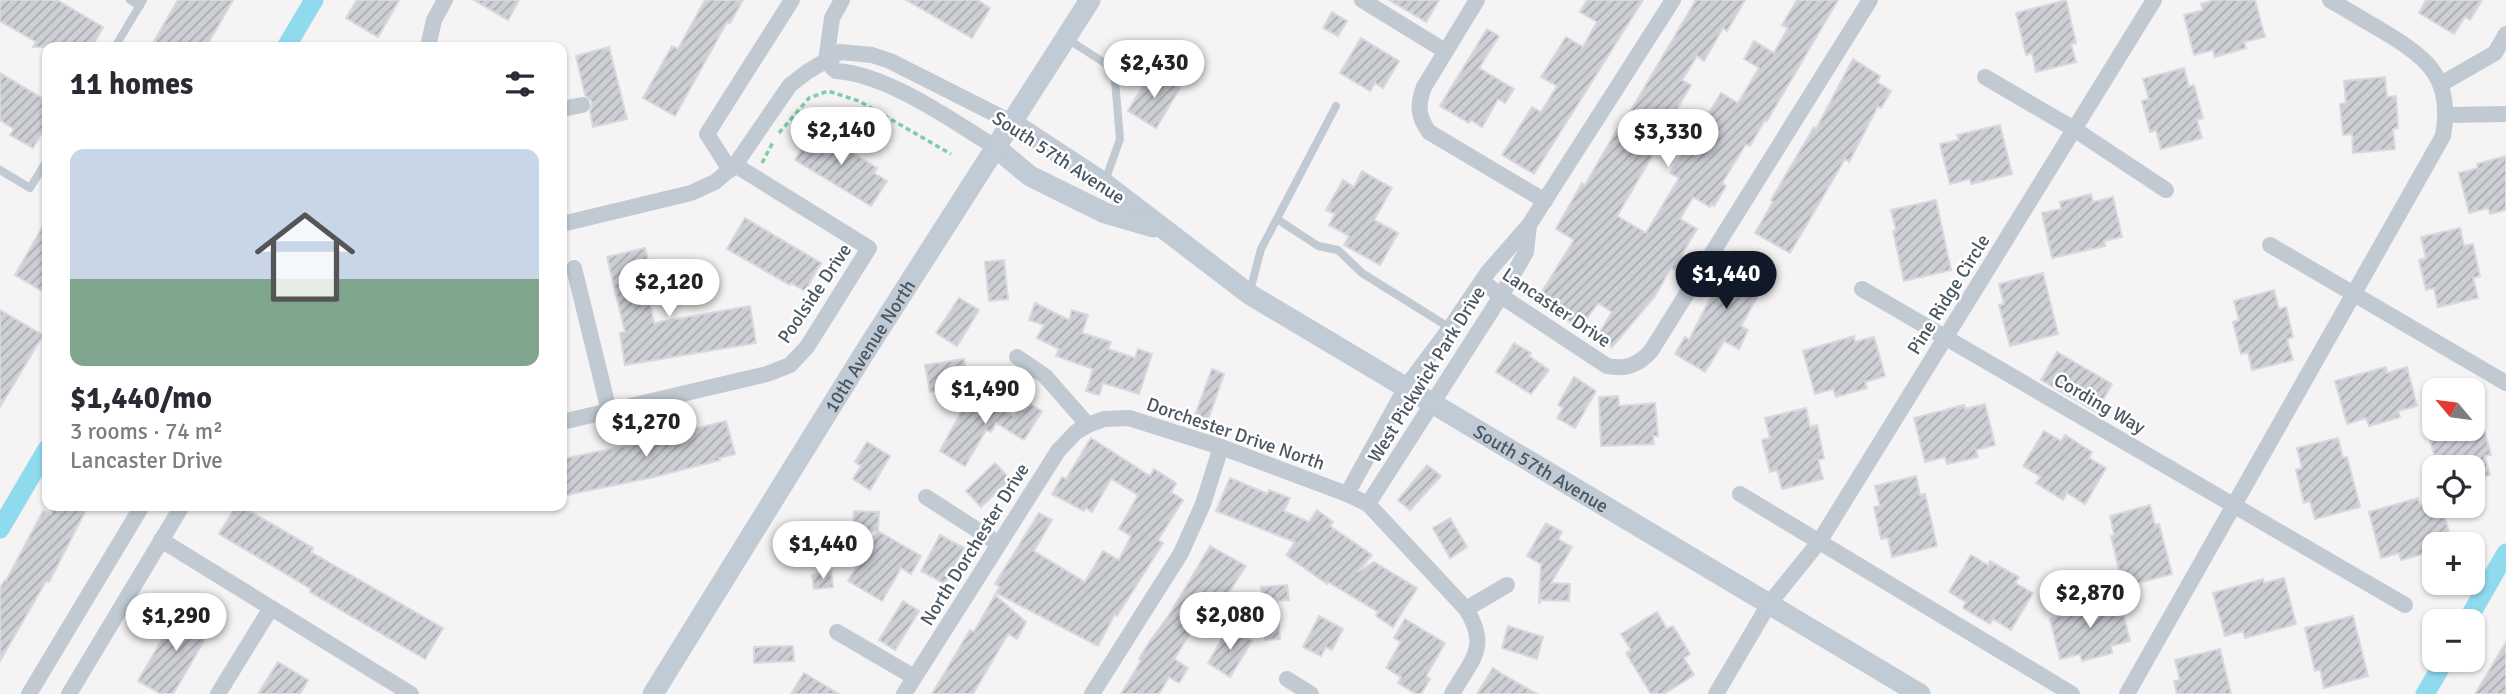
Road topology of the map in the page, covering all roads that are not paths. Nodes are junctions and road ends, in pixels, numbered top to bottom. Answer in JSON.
{"nodes":[{"id":1,"x":130,"y":0,"type":"edge"},
{"id":2,"x":445,"y":0,"type":"edge"},
{"id":3,"x":792,"y":0,"type":"edge"},
{"id":4,"x":842,"y":0,"type":"edge"},
{"id":5,"x":1090,"y":0,"type":"edge"},
{"id":6,"x":1362,"y":0,"type":"edge"},
{"id":7,"x":1477,"y":0,"type":"edge"},
{"id":8,"x":1673,"y":0,"type":"edge"},
{"id":9,"x":1870,"y":0,"type":"edge"},
{"id":10,"x":2154,"y":0,"type":"edge"},
{"id":11,"x":2330,"y":0,"type":"edge"},
{"id":12,"x":141,"y":3,"type":"edge"},
{"id":13,"x":2506,"y":34,"type":"edge"},
{"id":14,"x":1066,"y":38,"type":"junction"},
{"id":15,"x":118,"y":42,"type":"edge"},
{"id":16,"x":429,"y":42,"type":"edge"},
{"id":17,"x":1445,"y":51,"type":"junction"},
{"id":18,"x":826,"y":61,"type":"junction"},
{"id":19,"x":1986,"y":77,"type":"dead end"},
{"id":20,"x":2441,"y":84,"type":"junction"},
{"id":21,"x":582,"y":105,"type":"dead end"},
{"id":22,"x":1336,"y":106,"type":"dead end"},
{"id":23,"x":567,"y":108,"type":"edge"},
{"id":24,"x":2506,"y":114,"type":"edge"},
{"id":25,"x":2446,"y":115,"type":"junction"},
{"id":26,"x":1011,"y":122,"type":"junction"},
{"id":27,"x":2074,"y":129,"type":"junction"},
{"id":28,"x":995,"y":147,"type":"junction"},
{"id":29,"x":733,"y":167,"type":"junction"},
{"id":30,"x":42,"y":168,"type":"edge"},
{"id":31,"x":0,"y":170,"type":"edge"},
{"id":32,"x":1104,"y":183,"type":"junction"},
{"id":33,"x":2166,"y":190,"type":"dead end"},
{"id":34,"x":1545,"y":201,"type":"junction"},
{"id":35,"x":1277,"y":219,"type":"junction"},
{"id":36,"x":567,"y":223,"type":"edge"},
{"id":37,"x":1529,"y":225,"type":"junction"},
{"id":38,"x":1168,"y":232,"type":"junction"},
{"id":39,"x":2270,"y":245,"type":"dead end"},
{"id":40,"x":574,"y":268,"type":"dead end"},
{"id":41,"x":1482,"y":281,"type":"junction"},
{"id":42,"x":1862,"y":289,"type":"dead end"},
{"id":43,"x":2355,"y":293,"type":"junction"},
{"id":44,"x":1249,"y":294,"type":"junction"},
{"id":45,"x":1500,"y":296,"type":"junction"},
{"id":46,"x":1450,"y":328,"type":"junction"},
{"id":47,"x":1945,"y":337,"type":"junction"},
{"id":48,"x":1017,"y":357,"type":"dead end"},
{"id":49,"x":2506,"y":383,"type":"edge"},
{"id":50,"x":1406,"y":387,"type":"junction"},
{"id":51,"x":1433,"y":403,"type":"junction"},
{"id":52,"x":609,"y":411,"type":"junction"},
{"id":53,"x":567,"y":421,"type":"edge"},
{"id":54,"x":1088,"y":425,"type":"junction"},
{"id":55,"x":1221,"y":447,"type":"junction"},
{"id":56,"x":1347,"y":494,"type":"junction"},
{"id":57,"x":1740,"y":494,"type":"dead end"},
{"id":58,"x":926,"y":497,"type":"dead end"},
{"id":59,"x":1368,"y":504,"type":"junction"},
{"id":60,"x":2234,"y":506,"type":"junction"},
{"id":61,"x":139,"y":511,"type":"edge"},
{"id":62,"x":179,"y":511,"type":"edge"},
{"id":63,"x":161,"y":540,"type":"junction"},
{"id":64,"x":1819,"y":542,"type":"junction"},
{"id":65,"x":999,"y":544,"type":"junction"},
{"id":66,"x":1507,"y":584,"type":"dead end"},
{"id":67,"x":1769,"y":604,"type":"junction"},
{"id":68,"x":2405,"y":605,"type":"dead end"},
{"id":69,"x":271,"y":608,"type":"junction"},
{"id":70,"x":1466,"y":609,"type":"junction"},
{"id":71,"x":836,"y":632,"type":"dead end"},
{"id":72,"x":914,"y":677,"type":"junction"},
{"id":73,"x":1287,"y":679,"type":"dead end"},
{"id":74,"x":77,"y":691,"type":"edge"},
{"id":75,"x":29,"y":694,"type":"edge"},
{"id":76,"x":218,"y":694,"type":"edge"},
{"id":77,"x":411,"y":694,"type":"edge"},
{"id":78,"x":653,"y":694,"type":"edge"},
{"id":79,"x":904,"y":694,"type":"edge"},
{"id":80,"x":1092,"y":694,"type":"edge"},
{"id":81,"x":1311,"y":694,"type":"edge"},
{"id":82,"x":1452,"y":694,"type":"edge"},
{"id":83,"x":1716,"y":694,"type":"edge"},
{"id":84,"x":1920,"y":694,"type":"edge"},
{"id":85,"x":2072,"y":694,"type":"edge"},
{"id":86,"x":2127,"y":694,"type":"edge"}],
"edges":[{"from":1,"to":12,"type":"lane"},
{"from":2,"to":16,"type":"street"},
{"from":3,"to":29,"type":"street","name":"Poolside Drive"},
{"from":4,"to":18,"type":"street"},
{"from":5,"to":14,"type":"street","name":"10th Avenue North"},
{"from":6,"to":17,"type":"street"},
{"from":7,"to":17,"type":"street"},
{"from":8,"to":34,"type":"street","name":"West Pickwick Park Drive"},
{"from":9,"to":45,"type":"street","name":"Lancaster Drive"},
{"from":10,"to":27,"type":"street","name":"Pine Ridge Circle"},
{"from":11,"to":20,"type":"street"},
{"from":12,"to":15,"type":"lane"},
{"from":13,"to":20,"type":"street"},
{"from":14,"to":26,"type":"street","name":"10th Avenue North"},
{"from":14,"to":32,"type":"lane"},
{"from":17,"to":34,"type":"street"},
{"from":18,"to":26,"type":"street","name":"South 57th Avenue"},
{"from":18,"to":28,"type":"street","name":"South 57th Avenue"},
{"from":18,"to":29,"type":"street"},
{"from":19,"to":27,"type":"street"},
{"from":20,"to":25,"type":"street"},
{"from":21,"to":23,"type":"street"},
{"from":22,"to":35,"type":"lane"},
{"from":24,"to":25,"type":"street"},
{"from":25,"to":43,"type":"street"},
{"from":26,"to":28,"type":"street","name":"10th Avenue North"},
{"from":26,"to":32,"type":"street","name":"South 57th Avenue"},
{"from":27,"to":33,"type":"street"},
{"from":27,"to":47,"type":"street","name":"Pine Ridge Circle"},
{"from":28,"to":38,"type":"street","name":"South 57th Avenue"},
{"from":28,"to":78,"type":"street","name":"10th Avenue North"},
{"from":29,"to":36,"type":"street"},
{"from":29,"to":52,"type":"street","name":"Poolside Drive"},
{"from":30,"to":31,"type":"lane"},
{"from":32,"to":38,"type":"street","name":"South 57th Avenue"},
{"from":34,"to":37,"type":"street","name":"West Pickwick Park Drive"},
{"from":35,"to":44,"type":"lane"},
{"from":35,"to":46,"type":"lane"},
{"from":37,"to":41,"type":"street","name":"West Pickwick Park Drive"},
{"from":37,"to":45,"type":"street","name":"West Pickwick Park Drive"},
{"from":38,"to":44,"type":"street","name":"South 57th Avenue"},
{"from":39,"to":43,"type":"street"},
{"from":40,"to":52,"type":"street"},
{"from":41,"to":45,"type":"street","name":"Lancaster Drive"},
{"from":41,"to":46,"type":"street","name":"West Pickwick Park Drive"},
{"from":42,"to":47,"type":"street","name":"Cording Way"},
{"from":43,"to":49,"type":"street"},
{"from":43,"to":60,"type":"street"},
{"from":44,"to":50,"type":"street","name":"South 57th Avenue"},
{"from":45,"to":51,"type":"street","name":"West Pickwick Park Drive"},
{"from":46,"to":50,"type":"street","name":"West Pickwick Park Drive"},
{"from":47,"to":60,"type":"street","name":"Cording Way"},
{"from":47,"to":64,"type":"street","name":"Pine Ridge Circle"},
{"from":48,"to":54,"type":"street"},
{"from":50,"to":51,"type":"street","name":"South 57th Avenue"},
{"from":50,"to":56,"type":"street","name":"West Pickwick Park Drive"},
{"from":51,"to":59,"type":"street","name":"West Pickwick Park Drive"},
{"from":51,"to":67,"type":"street","name":"South 57th Avenue"},
{"from":52,"to":53,"type":"street","name":"Poolside Drive"},
{"from":54,"to":55,"type":"street","name":"Dorchester Drive North"},
{"from":54,"to":65,"type":"street","name":"North Dorchester Drive"},
{"from":55,"to":56,"type":"street","name":"Dorchester Drive North"},
{"from":55,"to":80,"type":"street"},
{"from":56,"to":59,"type":"street","name":"Dorchester Drive North"},
{"from":57,"to":64,"type":"street"},
{"from":58,"to":65,"type":"street"},
{"from":59,"to":70,"type":"street"},
{"from":60,"to":68,"type":"street","name":"Cording Way"},
{"from":60,"to":86,"type":"street"},
{"from":61,"to":75,"type":"street"},
{"from":62,"to":63,"type":"street"},
{"from":63,"to":69,"type":"street"},
{"from":63,"to":74,"type":"street"},
{"from":64,"to":67,"type":"street","name":"Pine Ridge Circle"},
{"from":64,"to":85,"type":"street"},
{"from":65,"to":72,"type":"street","name":"North Dorchester Drive"},
{"from":66,"to":70,"type":"street"},
{"from":67,"to":83,"type":"street","name":"Pine Ridge Circle"},
{"from":67,"to":84,"type":"street","name":"South 57th Avenue"},
{"from":69,"to":76,"type":"street"},
{"from":69,"to":77,"type":"street"},
{"from":70,"to":82,"type":"street"},
{"from":71,"to":72,"type":"street"},
{"from":72,"to":79,"type":"street","name":"North Dorchester Drive"},
{"from":73,"to":81,"type":"street"}]}
